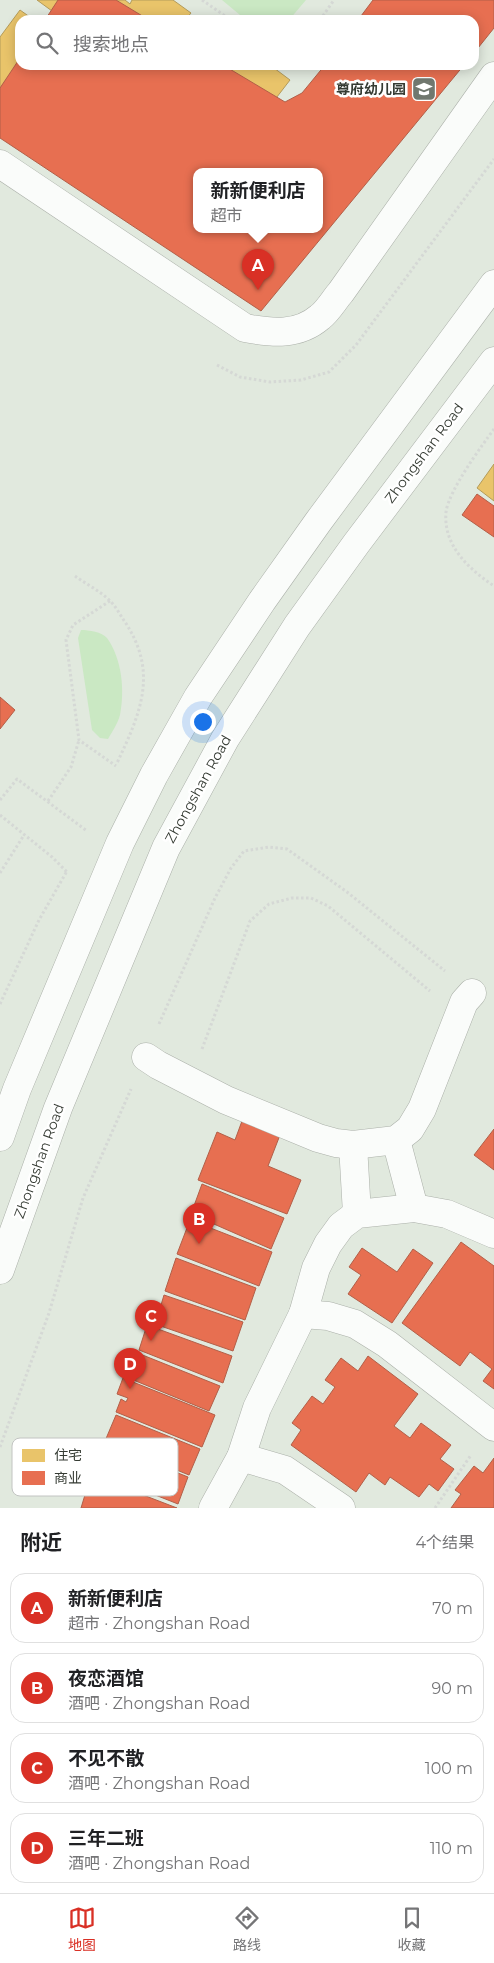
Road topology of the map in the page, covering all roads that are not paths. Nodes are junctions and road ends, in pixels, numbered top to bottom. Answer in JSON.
{"nodes":[{"id":1,"x":494,"y":76,"type":"edge"},
{"id":2,"x":0,"y":164,"type":"edge"},
{"id":3,"x":494,"y":284,"type":"edge"},
{"id":4,"x":494,"y":361,"type":"edge"},
{"id":5,"x":465,"y":1004,"type":"road end"},
{"id":6,"x":146,"y":1057,"type":"dead end"},
{"id":7,"x":0,"y":1137,"type":"edge"},
{"id":8,"x":396,"y":1140,"type":"junction"},
{"id":9,"x":353,"y":1145,"type":"junction"},
{"id":10,"x":414,"y":1208,"type":"junction"},
{"id":11,"x":357,"y":1214,"type":"junction"},
{"id":12,"x":494,"y":1234,"type":"edge"},
{"id":13,"x":0,"y":1270,"type":"edge"},
{"id":14,"x":303,"y":1314,"type":"junction"},
{"id":15,"x":492,"y":1426,"type":"edge"},
{"id":16,"x":241,"y":1457,"type":"junction"},
{"id":17,"x":213,"y":1508,"type":"edge"},
{"id":18,"x":341,"y":1508,"type":"edge"}],
"edges":[{"from":1,"to":2,"type":"street"},
{"from":3,"to":7,"type":"street"},
{"from":4,"to":13,"type":"street","name":"Zhongshan Road"},
{"from":5,"to":8,"type":"street"},
{"from":6,"to":9,"type":"street"},
{"from":8,"to":9,"type":"street"},
{"from":8,"to":10,"type":"street"},
{"from":9,"to":11,"type":"street"},
{"from":10,"to":11,"type":"street"},
{"from":10,"to":12,"type":"street"},
{"from":11,"to":14,"type":"street"},
{"from":14,"to":15,"type":"street"},
{"from":14,"to":16,"type":"street"},
{"from":16,"to":17,"type":"street"},
{"from":16,"to":18,"type":"street"}]}
